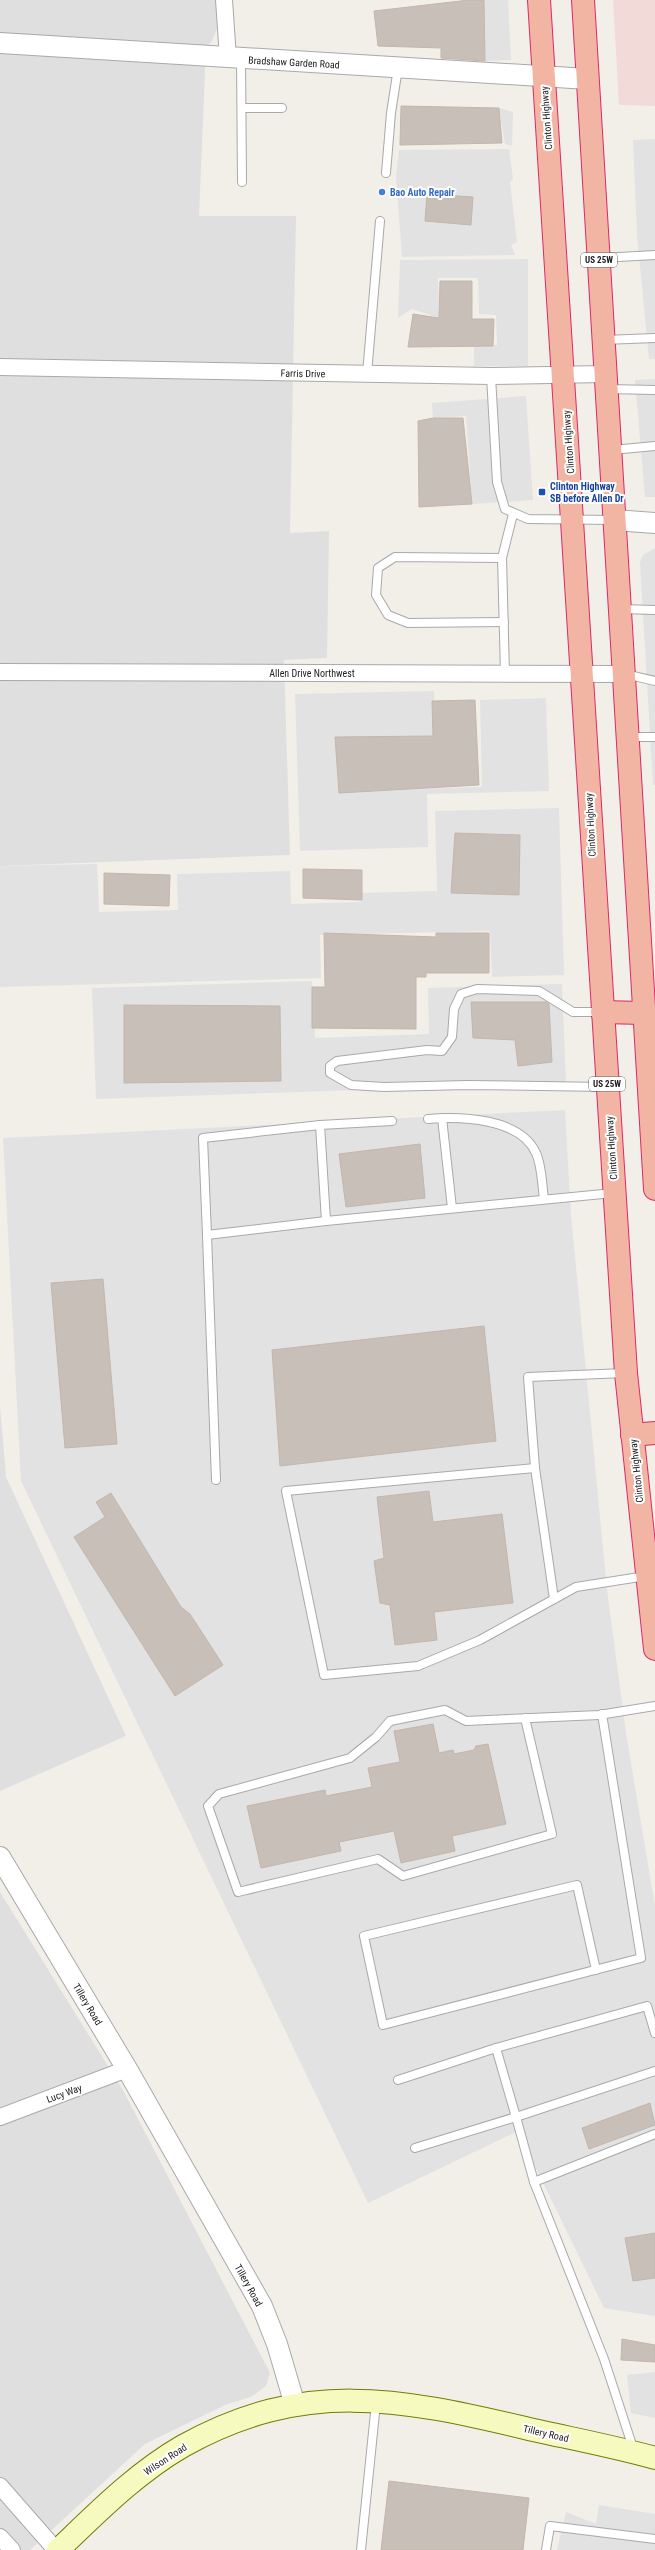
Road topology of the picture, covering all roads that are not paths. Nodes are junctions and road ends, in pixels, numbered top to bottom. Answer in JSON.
{"nodes":[{"id":1,"x":224,"y":0,"type":"edge"},
{"id":2,"x":539,"y":0,"type":"edge"},
{"id":3,"x":583,"y":0,"type":"edge"},
{"id":4,"x":0,"y":43,"type":"edge"},
{"id":5,"x":235,"y":58,"type":"junction"},
{"id":6,"x":398,"y":68,"type":"junction"},
{"id":7,"x":543,"y":76,"type":"junction"},
{"id":8,"x":588,"y":79,"type":"junction"},
{"id":9,"x":242,"y":108,"type":"junction"},
{"id":10,"x":282,"y":108,"type":"dead end"},
{"id":11,"x":386,"y":173,"type":"dead end"},
{"id":12,"x":242,"y":182,"type":"dead end"},
{"id":13,"x":380,"y":221,"type":"dead end"},
{"id":14,"x":655,"y":255,"type":"edge"},
{"id":15,"x":599,"y":258,"type":"junction"},
{"id":16,"x":655,"y":338,"type":"edge"},
{"id":17,"x":604,"y":340,"type":"junction"},
{"id":18,"x":0,"y":367,"type":"edge"},
{"id":19,"x":367,"y":374,"type":"junction"},
{"id":20,"x":563,"y":375,"type":"junction"},
{"id":21,"x":491,"y":376,"type":"junction"},
{"id":22,"x":606,"y":381,"type":"junction"},
{"id":23,"x":655,"y":390,"type":"edge"},
{"id":24,"x":655,"y":446,"type":"edge"},
{"id":25,"x":610,"y":450,"type":"junction"},
{"id":26,"x":513,"y":514,"type":"junction"},
{"id":27,"x":573,"y":519,"type":"junction"},
{"id":28,"x":614,"y":520,"type":"junction"},
{"id":29,"x":655,"y":523,"type":"edge"},
{"id":30,"x":502,"y":558,"type":"junction"},
{"id":31,"x":620,"y":609,"type":"junction"},
{"id":32,"x":655,"y":610,"type":"edge"},
{"id":33,"x":504,"y":622,"type":"junction"},
{"id":34,"x":0,"y":672,"type":"edge"},
{"id":35,"x":505,"y":674,"type":"junction"},
{"id":36,"x":624,"y":674,"type":"junction"},
{"id":37,"x":583,"y":675,"type":"junction"},
{"id":38,"x":655,"y":681,"type":"edge"},
{"id":39,"x":628,"y":737,"type":"junction"},
{"id":40,"x":655,"y":737,"type":"edge"},
{"id":41,"x":602,"y":1012,"type":"junction"},
{"id":42,"x":644,"y":1013,"type":"junction"},
{"id":43,"x":607,"y":1087,"type":"junction"},
{"id":44,"x":442,"y":1118,"type":"junction"},
{"id":45,"x":428,"y":1119,"type":"dead end"},
{"id":46,"x":392,"y":1121,"type":"dead end"},
{"id":47,"x":320,"y":1125,"type":"junction"},
{"id":48,"x":655,"y":1189,"type":"edge"},
{"id":49,"x":614,"y":1193,"type":"junction"},
{"id":50,"x":544,"y":1198,"type":"junction"},
{"id":51,"x":452,"y":1208,"type":"junction"},
{"id":52,"x":326,"y":1221,"type":"junction"},
{"id":53,"x":207,"y":1235,"type":"junction"},
{"id":54,"x":626,"y":1373,"type":"junction"},
{"id":55,"x":655,"y":1433,"type":"edge"},
{"id":56,"x":632,"y":1435,"type":"junction"},
{"id":57,"x":535,"y":1468,"type":"junction"},
{"id":58,"x":216,"y":1480,"type":"dead end"},
{"id":59,"x":647,"y":1576,"type":"junction"},
{"id":60,"x":554,"y":1599,"type":"junction"},
{"id":61,"x":655,"y":1649,"type":"edge"},
{"id":62,"x":655,"y":1706,"type":"edge"},
{"id":63,"x":602,"y":1714,"type":"junction"},
{"id":64,"x":525,"y":1718,"type":"junction"},
{"id":65,"x":0,"y":1857,"type":"edge"},
{"id":66,"x":596,"y":1970,"type":"junction"},
{"id":67,"x":655,"y":2033,"type":"edge"},
{"id":68,"x":496,"y":2048,"type":"junction"},
{"id":69,"x":127,"y":2070,"type":"junction"},
{"id":70,"x":655,"y":2071,"type":"edge"},
{"id":71,"x":398,"y":2080,"type":"dead end"},
{"id":72,"x":0,"y":2117,"type":"edge"},
{"id":73,"x":516,"y":2117,"type":"junction"},
{"id":74,"x":655,"y":2134,"type":"edge"},
{"id":75,"x":415,"y":2148,"type":"dead end"},
{"id":76,"x":534,"y":2182,"type":"junction"},
{"id":77,"x":376,"y":2400,"type":"junction"},
{"id":78,"x":295,"y":2405,"type":"junction"},
{"id":79,"x":634,"y":2452,"type":"junction"},
{"id":80,"x":655,"y":2458,"type":"edge"},
{"id":81,"x":0,"y":2486,"type":"edge"},
{"id":82,"x":0,"y":2537,"type":"edge"},
{"id":83,"x":655,"y":2539,"type":"edge"},
{"id":84,"x":12,"y":2550,"type":"edge"},
{"id":85,"x":57,"y":2550,"type":"edge"},
{"id":86,"x":361,"y":2550,"type":"edge"},
{"id":87,"x":546,"y":2550,"type":"edge"}],
"edges":[{"from":1,"to":5,"type":"street"},
{"from":2,"to":7,"type":"highway","name":"Clinton Highway","number":"US 25W"},
{"from":3,"to":8,"type":"highway","number":"US 25W"},
{"from":4,"to":5,"type":"street","name":"Bradshaw Garden Road"},
{"from":5,"to":6,"type":"street","name":"Bradshaw Garden Road"},
{"from":5,"to":9,"type":"lane"},
{"from":6,"to":7,"type":"street","name":"Bradshaw Garden Road"},
{"from":6,"to":11,"type":"lane"},
{"from":7,"to":8,"type":"street","name":"Bradshaw Garden Road"},
{"from":7,"to":20,"type":"highway","name":"Clinton Highway","number":"US 25W"},
{"from":8,"to":15,"type":"highway","number":"US 25W"},
{"from":9,"to":10,"type":"lane"},
{"from":9,"to":12,"type":"lane"},
{"from":13,"to":19,"type":"lane"},
{"from":14,"to":15,"type":"lane"},
{"from":15,"to":17,"type":"highway","number":"US 25W"},
{"from":16,"to":17,"type":"lane"},
{"from":17,"to":22,"type":"highway","number":"US 25W"},
{"from":18,"to":19,"type":"street","name":"Farris Drive"},
{"from":19,"to":21,"type":"street","name":"Farris Drive"},
{"from":20,"to":21,"type":"street","name":"Farris Drive"},
{"from":20,"to":22,"type":"street","name":"Farris Drive"},
{"from":20,"to":27,"type":"highway","name":"Clinton Highway","number":"US 25W"},
{"from":21,"to":26,"type":"lane"},
{"from":22,"to":23,"type":"lane"},
{"from":22,"to":25,"type":"highway","number":"US 25W"},
{"from":24,"to":25,"type":"lane"},
{"from":25,"to":28,"type":"highway","number":"US 25W"},
{"from":26,"to":27,"type":"lane"},
{"from":26,"to":30,"type":"lane"},
{"from":27,"to":28,"type":"lane"},
{"from":27,"to":37,"type":"highway","name":"Clinton Highway","number":"US 25W"},
{"from":28,"to":29,"type":"street"},
{"from":28,"to":31,"type":"highway","number":"US 25W"},
{"from":30,"to":33,"type":"lane"},
{"from":30,"to":33,"type":"lane"},
{"from":31,"to":32,"type":"lane"},
{"from":31,"to":36,"type":"highway","number":"US 25W"},
{"from":33,"to":35,"type":"lane"},
{"from":34,"to":35,"type":"street","name":"Allen Drive Northwest"},
{"from":35,"to":37,"type":"street","name":"Allen Drive Northwest"},
{"from":36,"to":37,"type":"street","name":"Allen Drive Northwest"},
{"from":36,"to":38,"type":"lane"},
{"from":36,"to":39,"type":"highway","number":"US 25W"},
{"from":37,"to":41,"type":"highway","name":"Clinton Highway","number":"US 25W"},
{"from":39,"to":40,"type":"lane"},
{"from":39,"to":42,"type":"highway","number":"US 25W"},
{"from":41,"to":42,"type":"highway"},
{"from":41,"to":43,"type":"highway","name":"Clinton Highway","number":"US 25W"},
{"from":41,"to":43,"type":"lane"},
{"from":42,"to":48,"type":"highway","number":"US 25W"},
{"from":43,"to":49,"type":"highway","name":"Clinton Highway","number":"US 25W"},
{"from":44,"to":45,"type":"lane"},
{"from":44,"to":50,"type":"lane"},
{"from":44,"to":51,"type":"lane"},
{"from":46,"to":47,"type":"lane"},
{"from":47,"to":52,"type":"lane"},
{"from":47,"to":53,"type":"lane"},
{"from":49,"to":50,"type":"lane"},
{"from":49,"to":54,"type":"highway","name":"Clinton Highway","number":"US 25W"},
{"from":50,"to":51,"type":"lane"},
{"from":51,"to":52,"type":"lane"},
{"from":52,"to":53,"type":"lane"},
{"from":53,"to":58,"type":"lane"},
{"from":54,"to":56,"type":"highway","name":"Clinton Highway","number":"US 25W"},
{"from":54,"to":57,"type":"lane"},
{"from":55,"to":56,"type":"highway"},
{"from":56,"to":59,"type":"highway","name":"Clinton Highway","number":"US 25W"},
{"from":57,"to":60,"type":"lane"},
{"from":57,"to":60,"type":"lane"},
{"from":59,"to":60,"type":"lane"},
{"from":59,"to":61,"type":"highway","name":"Clinton Highway","number":"US 25W"},
{"from":62,"to":63,"type":"lane"},
{"from":63,"to":64,"type":"lane"},
{"from":63,"to":66,"type":"lane"},
{"from":64,"to":64,"type":"lane"},
{"from":65,"to":69,"type":"street","name":"Tillery Road"},
{"from":66,"to":66,"type":"lane"},
{"from":67,"to":68,"type":"lane"},
{"from":68,"to":71,"type":"lane"},
{"from":68,"to":73,"type":"lane"},
{"from":69,"to":72,"type":"street","name":"Lucy Way"},
{"from":69,"to":78,"type":"street","name":"Tillery Road"},
{"from":70,"to":73,"type":"lane"},
{"from":73,"to":75,"type":"lane"},
{"from":73,"to":76,"type":"lane"},
{"from":74,"to":76,"type":"lane"},
{"from":76,"to":79,"type":"lane"},
{"from":77,"to":78,"type":"main road","name":"Tillery Road"},
{"from":77,"to":79,"type":"main road","name":"Tillery Road"},
{"from":77,"to":86,"type":"lane"},
{"from":78,"to":85,"type":"main road","name":"Wilson Road"},
{"from":79,"to":80,"type":"main road","name":"Tillery Road"},
{"from":81,"to":85,"type":"street"},
{"from":82,"to":84,"type":"street"},
{"from":83,"to":87,"type":"lane"}]}
